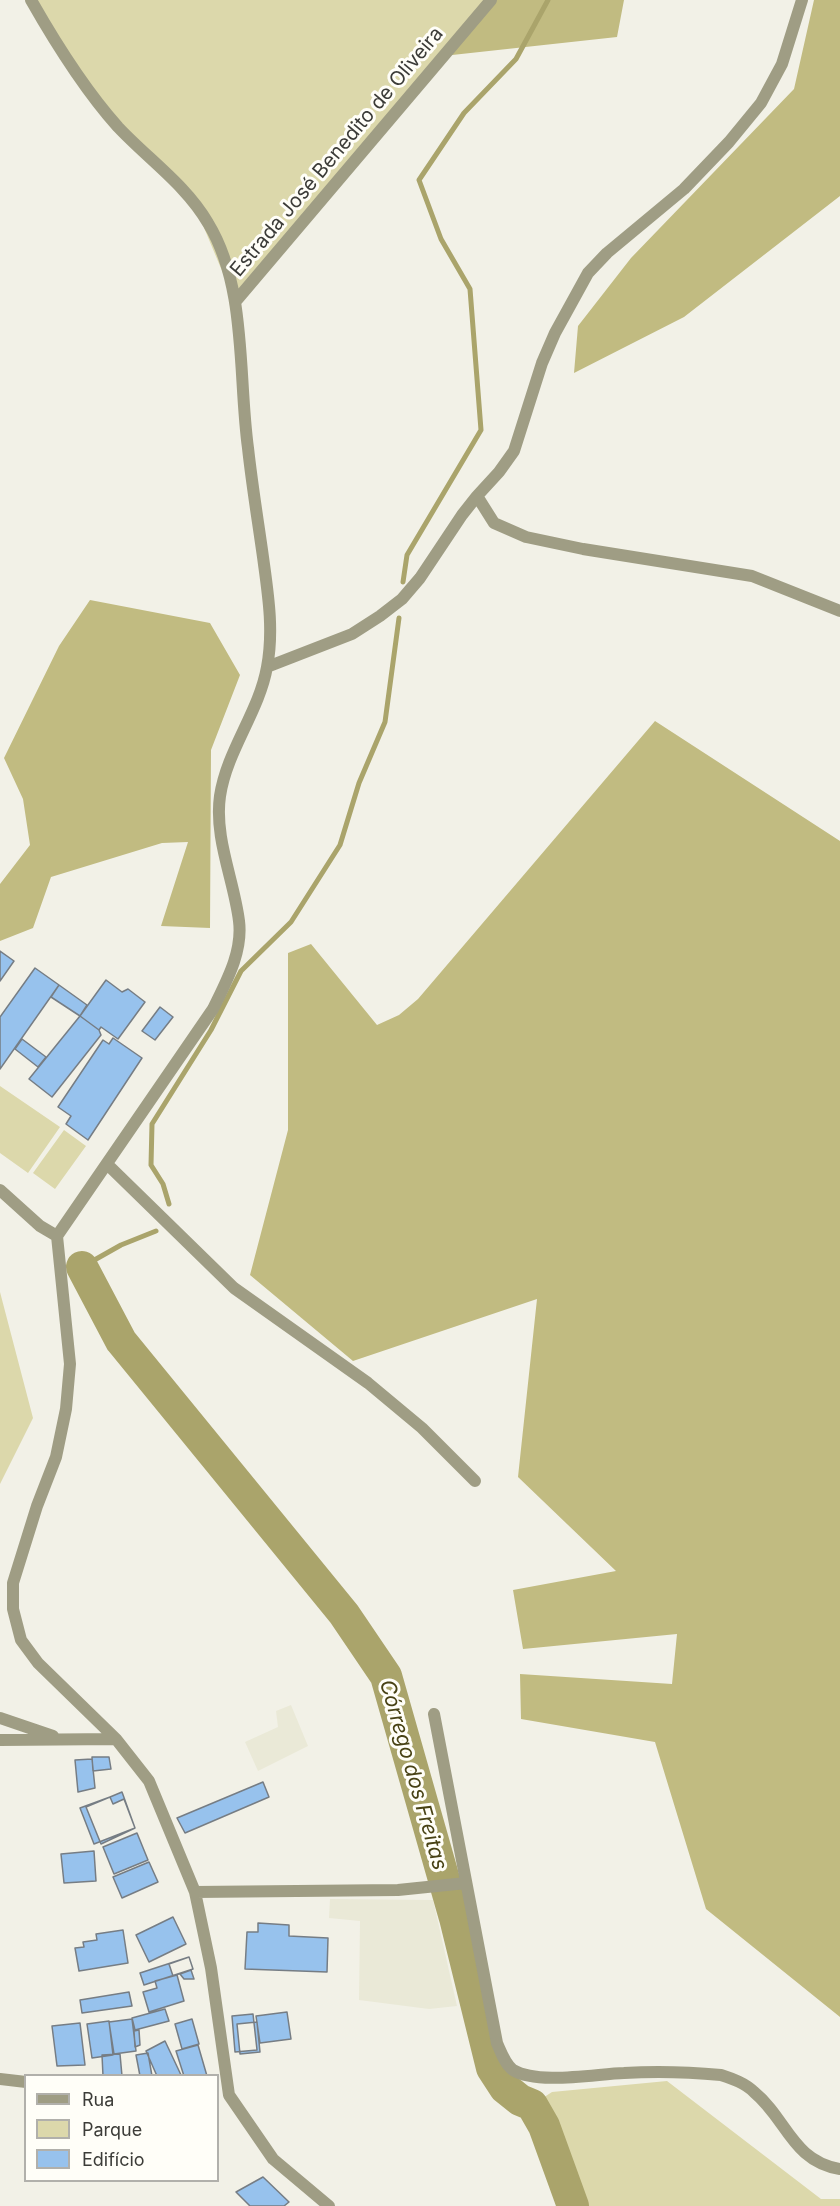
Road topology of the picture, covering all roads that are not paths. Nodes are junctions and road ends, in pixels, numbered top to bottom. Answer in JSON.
{"nodes":[{"id":1,"x":30,"y":0,"type":"edge"},
{"id":2,"x":491,"y":0,"type":"edge"},
{"id":3,"x":802,"y":0,"type":"edge"},
{"id":4,"x":235,"y":302,"type":"junction"},
{"id":5,"x":477,"y":496,"type":"junction"},
{"id":6,"x":840,"y":611,"type":"edge"},
{"id":7,"x":267,"y":667,"type":"junction"},
{"id":8,"x":108,"y":1164,"type":"junction"},
{"id":9,"x":0,"y":1190,"type":"edge"},
{"id":10,"x":57,"y":1236,"type":"junction"},
{"id":11,"x":475,"y":1481,"type":"dead end"},
{"id":12,"x":434,"y":1714,"type":"dead end"},
{"id":13,"x":0,"y":1718,"type":"edge"},
{"id":14,"x":116,"y":1739,"type":"junction"},
{"id":15,"x":0,"y":1740,"type":"edge"},
{"id":16,"x":63,"y":1740,"type":"junction"},
{"id":17,"x":462,"y":1883,"type":"junction"},
{"id":18,"x":195,"y":1892,"type":"junction"},
{"id":19,"x":0,"y":2079,"type":"edge"},
{"id":20,"x":24,"y":2082,"type":"edge"},
{"id":21,"x":223,"y":2095,"type":"edge"},
{"id":22,"x":840,"y":2169,"type":"edge"},
{"id":23,"x":329,"y":2206,"type":"edge"}],
"edges":[{"from":1,"to":4,"type":"street"},
{"from":2,"to":4,"type":"street","name":"Estrada José Benedito de Oliveira"},
{"from":3,"to":5,"type":"street"},
{"from":4,"to":7,"type":"street"},
{"from":5,"to":6,"type":"street"},
{"from":5,"to":7,"type":"street"},
{"from":7,"to":8,"type":"street"},
{"from":8,"to":10,"type":"street"},
{"from":8,"to":11,"type":"street"},
{"from":9,"to":10,"type":"street"},
{"from":10,"to":14,"type":"street"},
{"from":12,"to":17,"type":"street"},
{"from":13,"to":16,"type":"street"},
{"from":14,"to":16,"type":"street"},
{"from":14,"to":18,"type":"street"},
{"from":15,"to":16,"type":"street"},
{"from":17,"to":18,"type":"street"},
{"from":17,"to":22,"type":"street"},
{"from":18,"to":21,"type":"street"},
{"from":19,"to":20,"type":"street"},
{"from":21,"to":23,"type":"street"}]}
